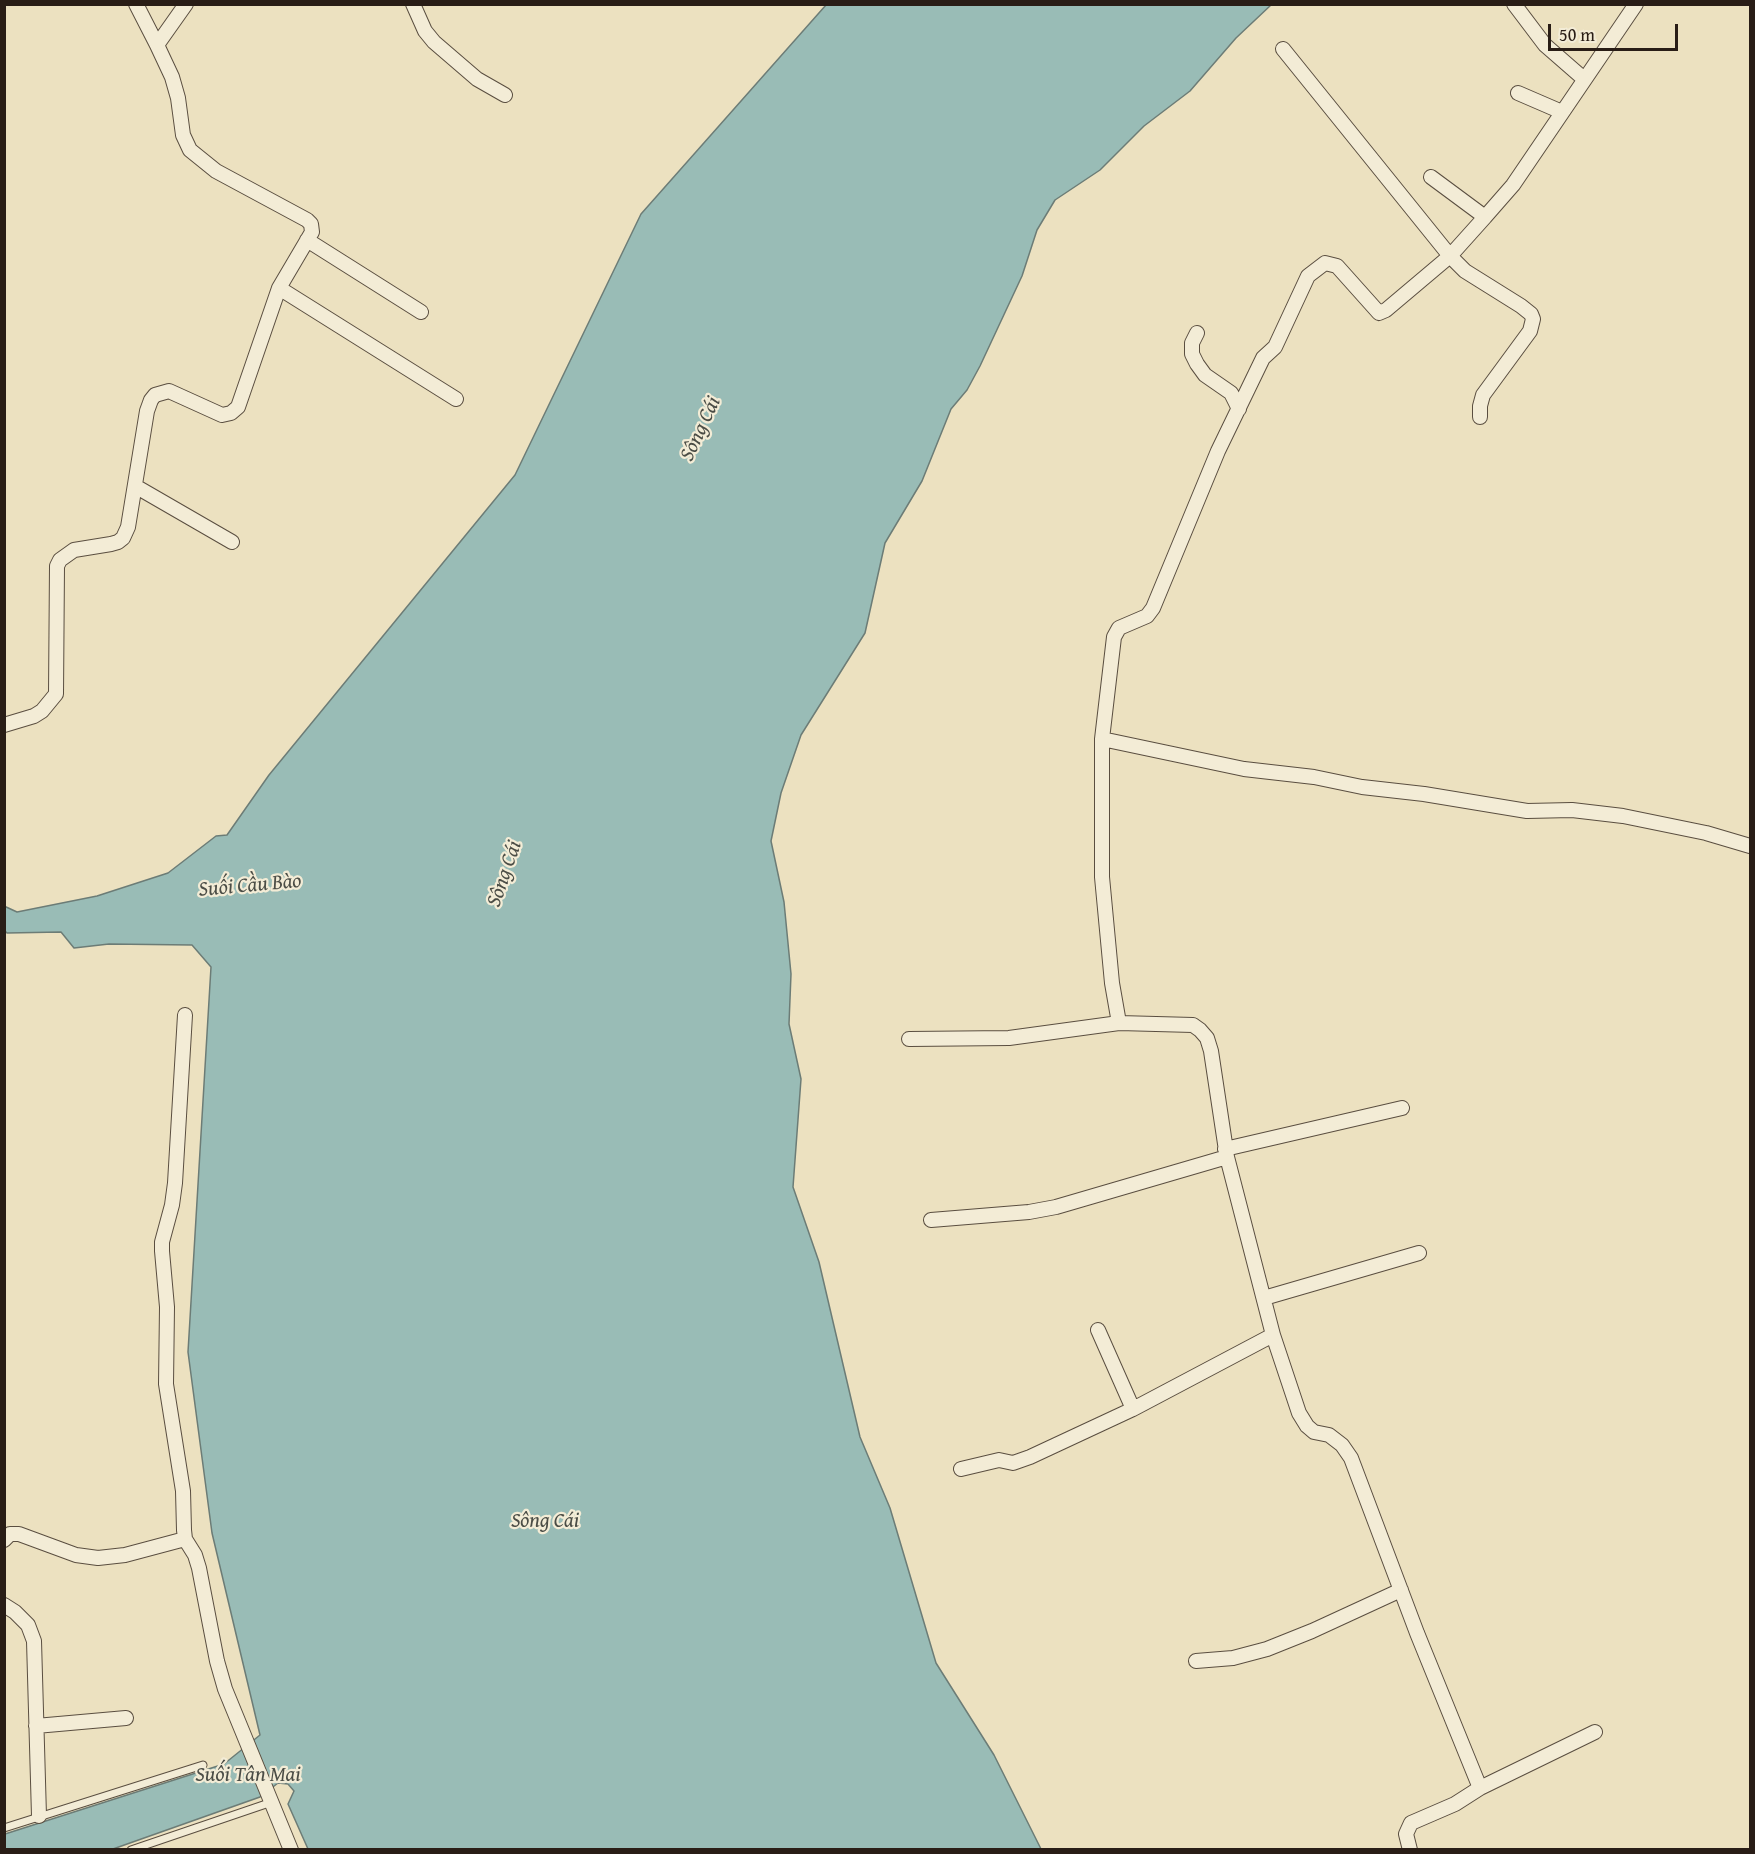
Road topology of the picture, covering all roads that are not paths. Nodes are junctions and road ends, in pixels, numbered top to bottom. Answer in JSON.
{"nodes":[{"id":1,"x":136,"y":4,"type":"edge"},
{"id":2,"x":186,"y":4,"type":"edge"},
{"id":3,"x":412,"y":4,"type":"edge"},
{"id":4,"x":1514,"y":4,"type":"edge"},
{"id":5,"x":1636,"y":4,"type":"edge"},
{"id":6,"x":157,"y":45,"type":"junction"},
{"id":7,"x":1283,"y":49,"type":"dead end"},
{"id":8,"x":1584,"y":79,"type":"junction"},
{"id":9,"x":1518,"y":93,"type":"dead end"},
{"id":10,"x":505,"y":95,"type":"dead end"},
{"id":11,"x":1562,"y":112,"type":"junction"},
{"id":12,"x":1431,"y":177,"type":"dead end"},
{"id":13,"x":1485,"y":217,"type":"junction"},
{"id":14,"x":306,"y":240,"type":"junction"},
{"id":15,"x":1450,"y":256,"type":"junction"},
{"id":16,"x":279,"y":288,"type":"junction"},
{"id":17,"x":421,"y":312,"type":"dead end"},
{"id":18,"x":1197,"y":333,"type":"dead end"},
{"id":19,"x":456,"y":399,"type":"dead end"},
{"id":20,"x":1239,"y":409,"type":"junction"},
{"id":21,"x":1480,"y":417,"type":"dead end"},
{"id":22,"x":135,"y":486,"type":"junction"},
{"id":23,"x":232,"y":542,"type":"dead end"},
{"id":24,"x":4,"y":725,"type":"edge"},
{"id":25,"x":1102,"y":739,"type":"junction"},
{"id":26,"x":1750,"y":846,"type":"edge"},
{"id":27,"x":185,"y":1015,"type":"dead end"},
{"id":28,"x":1119,"y":1023,"type":"junction"},
{"id":29,"x":909,"y":1039,"type":"dead end"},
{"id":30,"x":1402,"y":1108,"type":"dead end"},
{"id":31,"x":1226,"y":1153,"type":"junction"},
{"id":32,"x":930,"y":1220,"type":"dead end"},
{"id":33,"x":1419,"y":1253,"type":"dead end"},
{"id":34,"x":1264,"y":1298,"type":"junction"},
{"id":35,"x":1098,"y":1330,"type":"dead end"},
{"id":36,"x":1273,"y":1335,"type":"junction"},
{"id":37,"x":1133,"y":1409,"type":"junction"},
{"id":38,"x":961,"y":1470,"type":"dead end"},
{"id":39,"x":186,"y":1539,"type":"junction"},
{"id":40,"x":4,"y":1540,"type":"edge"},
{"id":41,"x":1401,"y":1590,"type":"junction"},
{"id":42,"x":4,"y":1605,"type":"edge"},
{"id":43,"x":1196,"y":1661,"type":"dead end"},
{"id":44,"x":126,"y":1718,"type":"dead end"},
{"id":45,"x":36,"y":1725,"type":"junction"},
{"id":46,"x":1595,"y":1731,"type":"dead end"},
{"id":47,"x":203,"y":1766,"type":"dead end"},
{"id":48,"x":1480,"y":1788,"type":"junction"},
{"id":49,"x":272,"y":1802,"type":"junction"},
{"id":50,"x":39,"y":1816,"type":"junction"},
{"id":51,"x":4,"y":1828,"type":"edge"},
{"id":52,"x":131,"y":1850,"type":"edge"},
{"id":53,"x":291,"y":1850,"type":"edge"},
{"id":54,"x":1410,"y":1850,"type":"edge"}],
"edges":[{"from":1,"to":6,"type":"street"},
{"from":2,"to":6,"type":"street"},
{"from":3,"to":10,"type":"street"},
{"from":4,"to":8,"type":"street"},
{"from":5,"to":8,"type":"street"},
{"from":6,"to":14,"type":"street"},
{"from":7,"to":15,"type":"street"},
{"from":8,"to":11,"type":"street"},
{"from":9,"to":11,"type":"street"},
{"from":11,"to":13,"type":"street"},
{"from":12,"to":13,"type":"street"},
{"from":13,"to":15,"type":"street"},
{"from":14,"to":16,"type":"street"},
{"from":14,"to":17,"type":"street"},
{"from":15,"to":20,"type":"street"},
{"from":15,"to":21,"type":"street"},
{"from":16,"to":19,"type":"street"},
{"from":16,"to":22,"type":"street"},
{"from":18,"to":20,"type":"street"},
{"from":20,"to":25,"type":"street"},
{"from":22,"to":23,"type":"street"},
{"from":22,"to":24,"type":"street"},
{"from":25,"to":26,"type":"street"},
{"from":25,"to":28,"type":"street"},
{"from":27,"to":39,"type":"street"},
{"from":28,"to":29,"type":"street"},
{"from":28,"to":31,"type":"street"},
{"from":30,"to":31,"type":"street"},
{"from":31,"to":32,"type":"street"},
{"from":31,"to":34,"type":"street"},
{"from":33,"to":34,"type":"street"},
{"from":34,"to":36,"type":"street"},
{"from":35,"to":37,"type":"street"},
{"from":36,"to":37,"type":"street"},
{"from":36,"to":41,"type":"street"},
{"from":37,"to":38,"type":"street"},
{"from":39,"to":40,"type":"street"},
{"from":39,"to":49,"type":"street"},
{"from":41,"to":43,"type":"street"},
{"from":41,"to":48,"type":"street"},
{"from":42,"to":45,"type":"street"},
{"from":44,"to":45,"type":"street"},
{"from":45,"to":50,"type":"street"},
{"from":46,"to":48,"type":"street"},
{"from":47,"to":50,"type":"lane"},
{"from":48,"to":54,"type":"street"},
{"from":49,"to":52,"type":"lane"},
{"from":49,"to":53,"type":"street"},
{"from":50,"to":51,"type":"lane"}]}
